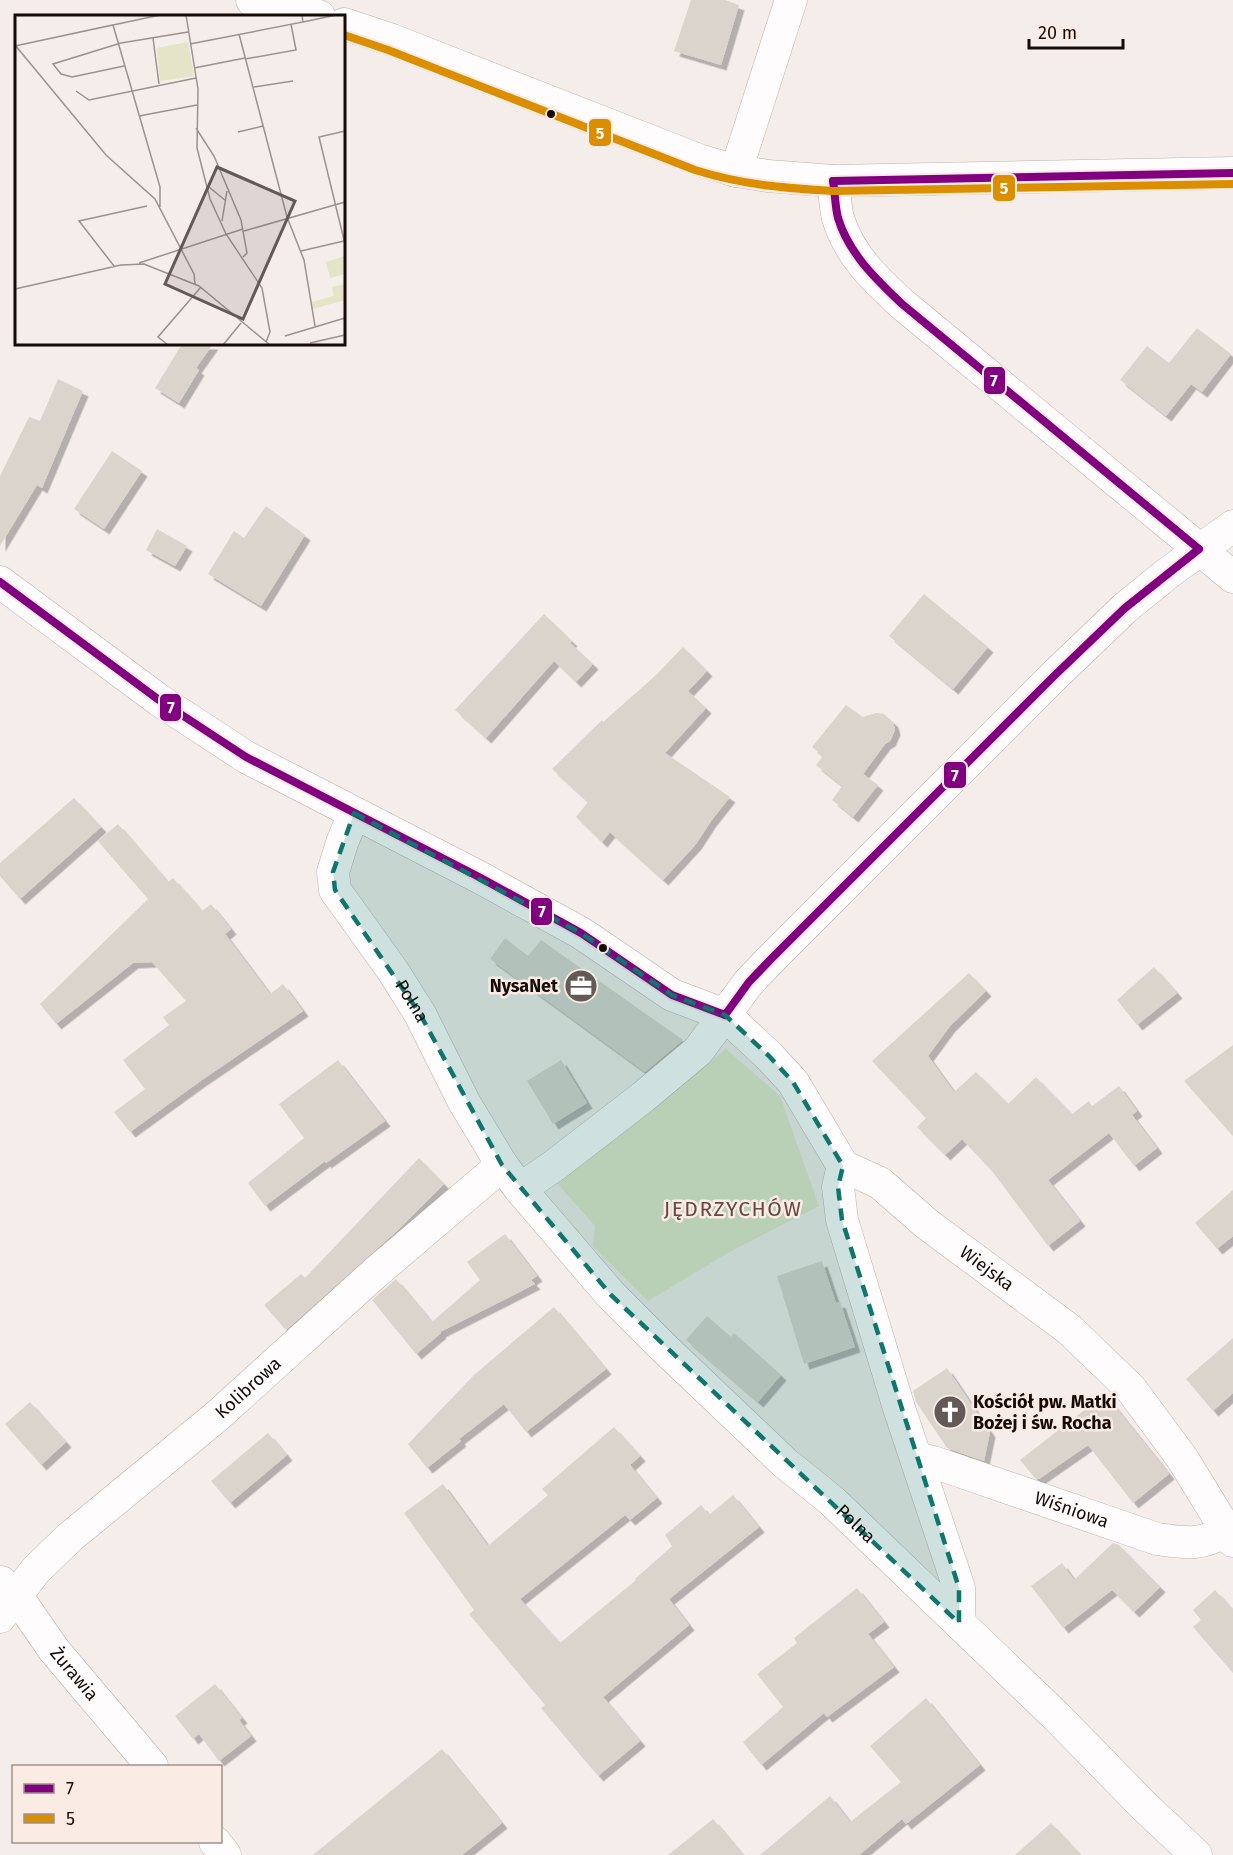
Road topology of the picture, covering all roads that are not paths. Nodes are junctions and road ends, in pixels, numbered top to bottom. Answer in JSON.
{"nodes":[{"id":1,"x":252,"y":0,"type":"edge"},
{"id":2,"x":791,"y":0,"type":"edge"},
{"id":3,"x":315,"y":15,"type":"edge"},
{"id":4,"x":345,"y":24,"type":"edge"},
{"id":5,"x":736,"y":171,"type":"junction"},
{"id":6,"x":1233,"y":173,"type":"edge"},
{"id":7,"x":833,"y":181,"type":"junction"},
{"id":8,"x":1233,"y":526,"type":"edge"},
{"id":9,"x":1199,"y":549,"type":"junction"},
{"id":10,"x":1233,"y":577,"type":"edge"},
{"id":11,"x":0,"y":582,"type":"edge"},
{"id":12,"x":354,"y":813,"type":"junction"},
{"id":13,"x":725,"y":1015,"type":"junction"},
{"id":14,"x":843,"y":1166,"type":"junction"},
{"id":15,"x":511,"y":1177,"type":"junction"},
{"id":16,"x":916,"y":1458,"type":"junction"},
{"id":17,"x":1229,"y":1536,"type":"edge"},
{"id":18,"x":6,"y":1598,"type":"edge"},
{"id":19,"x":959,"y":1623,"type":"junction"},
{"id":20,"x":150,"y":1765,"type":"edge"},
{"id":21,"x":216,"y":1843,"type":"edge"},
{"id":22,"x":225,"y":1855,"type":"edge"},
{"id":23,"x":1196,"y":1855,"type":"edge"}],
"edges":[{"from":1,"to":3,"type":"street"},
{"from":2,"to":5,"type":"street"},
{"from":4,"to":5,"type":"street"},
{"from":5,"to":7,"type":"street"},
{"from":6,"to":7,"type":"street"},
{"from":7,"to":9,"type":"street"},
{"from":8,"to":9,"type":"street"},
{"from":9,"to":10,"type":"street"},
{"from":9,"to":13,"type":"street"},
{"from":11,"to":12,"type":"street"},
{"from":12,"to":13,"type":"street"},
{"from":12,"to":15,"type":"street","name":"Polna"},
{"from":13,"to":14,"type":"street"},
{"from":13,"to":15,"type":"street"},
{"from":14,"to":16,"type":"street"},
{"from":14,"to":17,"type":"street","name":"Wiejska"},
{"from":15,"to":18,"type":"street","name":"Kolibrowa"},
{"from":15,"to":19,"type":"street","name":"Polna"},
{"from":16,"to":17,"type":"street","name":"Wiśniowa"},
{"from":16,"to":19,"type":"street"},
{"from":18,"to":20,"type":"street","name":"Żurawia"},
{"from":19,"to":23,"type":"street","name":"Polna"},
{"from":21,"to":22,"type":"street"}]}
